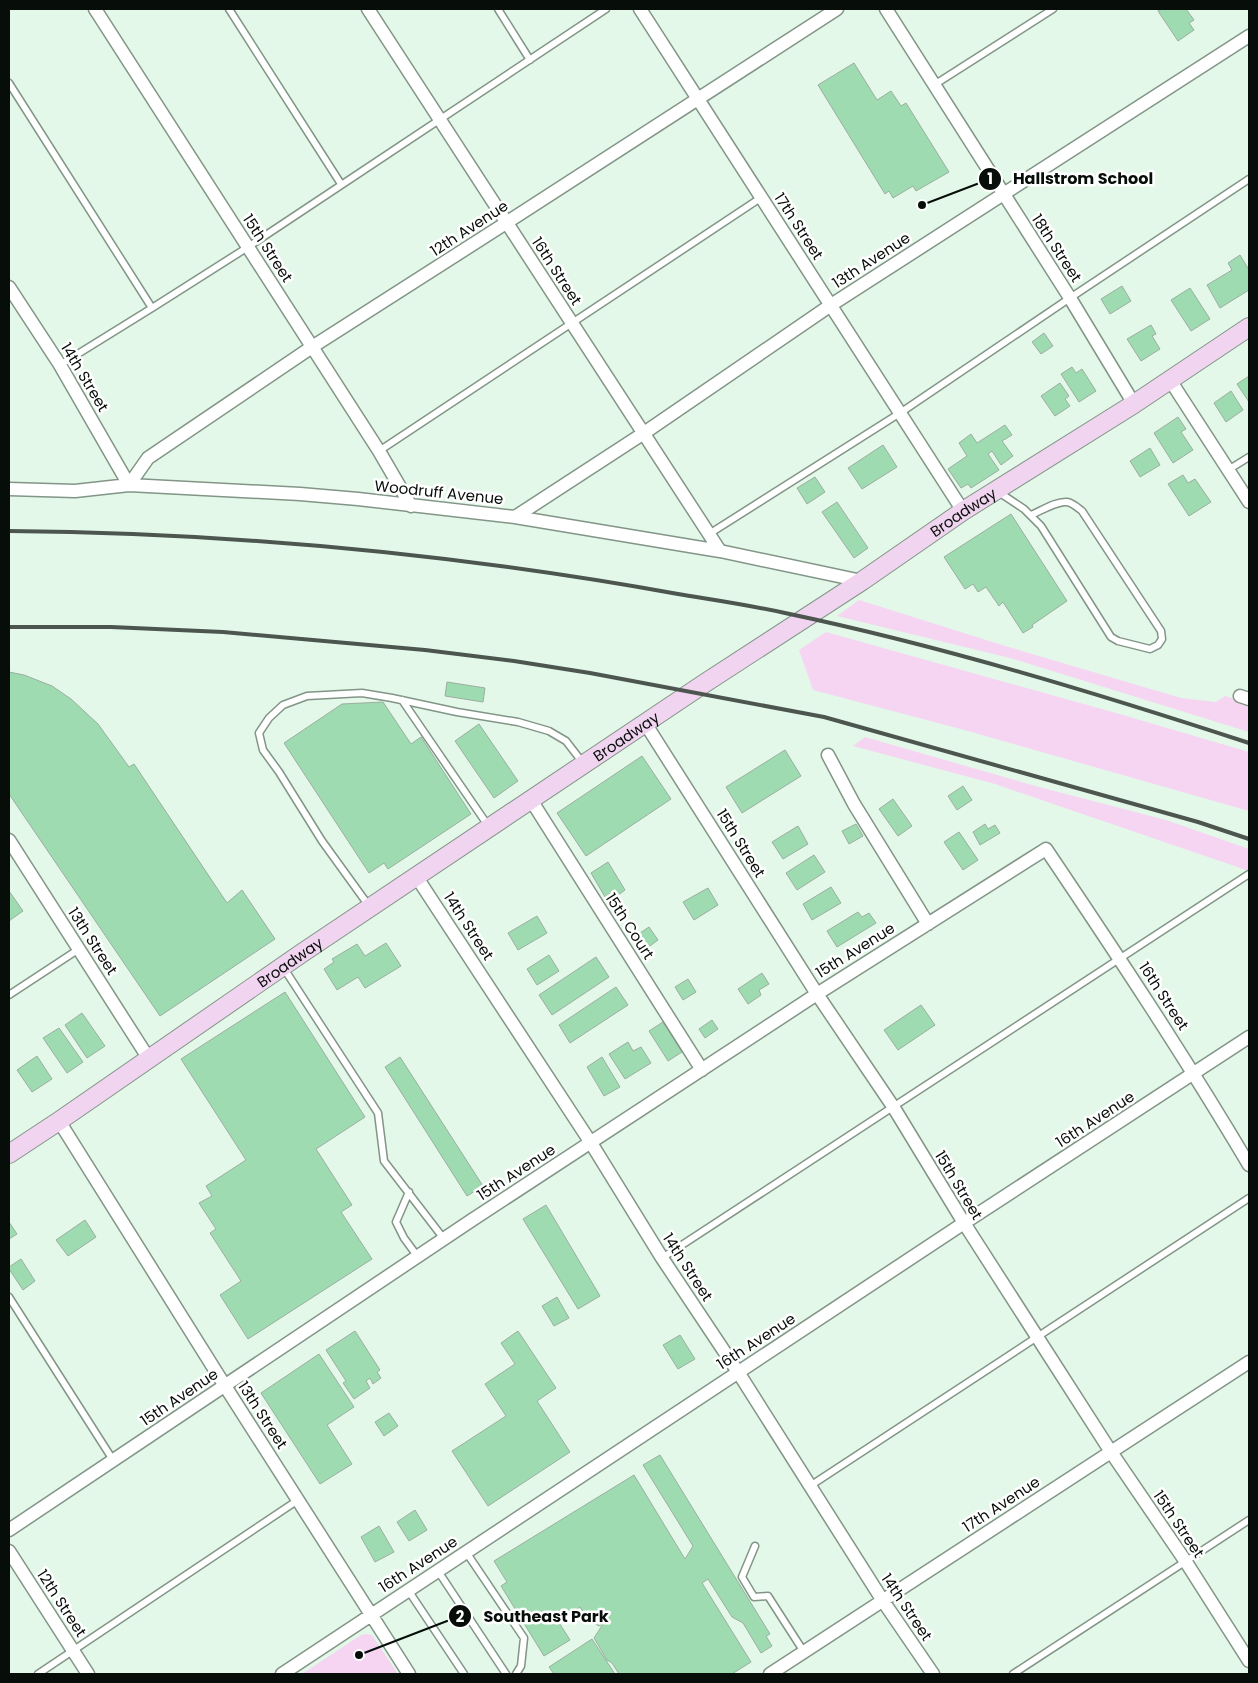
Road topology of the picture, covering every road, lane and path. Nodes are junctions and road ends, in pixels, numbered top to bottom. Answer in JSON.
{"nodes":[{"id":1,"x":95,"y":9,"type":"edge"},
{"id":2,"x":229,"y":9,"type":"edge"},
{"id":3,"x":368,"y":9,"type":"edge"},
{"id":4,"x":498,"y":9,"type":"edge"},
{"id":5,"x":606,"y":9,"type":"edge"},
{"id":6,"x":640,"y":9,"type":"edge"},
{"id":7,"x":837,"y":9,"type":"edge"},
{"id":8,"x":886,"y":9,"type":"edge"},
{"id":9,"x":1053,"y":9,"type":"edge"},
{"id":10,"x":1249,"y":36,"type":"edge"},
{"id":11,"x":530,"y":60,"type":"junction"},
{"id":12,"x":9,"y":83,"type":"edge"},
{"id":13,"x":934,"y":86,"type":"junction"},
{"id":14,"x":698,"y":99,"type":"junction"},
{"id":15,"x":440,"y":120,"type":"junction"},
{"id":16,"x":1249,"y":179,"type":"edge"},
{"id":17,"x":341,"y":184,"type":"junction"},
{"id":18,"x":1003,"y":195,"type":"junction"},
{"id":19,"x":762,"y":197,"type":"junction"},
{"id":20,"x":506,"y":223,"type":"junction"},
{"id":21,"x":248,"y":247,"type":"junction"},
{"id":22,"x":9,"y":287,"type":"edge"},
{"id":23,"x":1070,"y":298,"type":"junction"},
{"id":24,"x":831,"y":305,"type":"junction"},
{"id":25,"x":152,"y":308,"type":"junction"},
{"id":26,"x":572,"y":324,"type":"junction"},
{"id":27,"x":1249,"y":328,"type":"edge"},
{"id":28,"x":312,"y":347,"type":"junction"},
{"id":29,"x":60,"y":365,"type":"junction"},
{"id":30,"x":1170,"y":380,"type":"junction"},
{"id":31,"x":1134,"y":404,"type":"junction"},
{"id":32,"x":900,"y":412,"type":"junction"},
{"id":33,"x":644,"y":433,"type":"junction"},
{"id":34,"x":378,"y":450,"type":"junction"},
{"id":35,"x":1249,"y":456,"type":"edge"},
{"id":36,"x":1228,"y":470,"type":"junction"},
{"id":37,"x":129,"y":485,"type":"junction"},
{"id":38,"x":9,"y":489,"type":"edge"},
{"id":39,"x":996,"y":491,"type":"junction"},
{"id":40,"x":1249,"y":502,"type":"edge"},
{"id":41,"x":411,"y":506,"type":"junction"},
{"id":42,"x":963,"y":511,"type":"junction"},
{"id":43,"x":1031,"y":515,"type":"junction"},
{"id":44,"x":515,"y":516,"type":"junction"},
{"id":45,"x":709,"y":534,"type":"junction"},
{"id":46,"x":720,"y":551,"type":"junction"},
{"id":47,"x":862,"y":581,"type":"junction"},
{"id":48,"x":402,"y":700,"type":"junction"},
{"id":49,"x":645,"y":723,"type":"junction"},
{"id":50,"x":828,"y":755,"type":"dead end"},
{"id":51,"x":584,"y":764,"type":"junction"},
{"id":52,"x":531,"y":800,"type":"junction"},
{"id":53,"x":490,"y":828,"type":"junction"},
{"id":54,"x":11,"y":848,"type":"edge"},
{"id":55,"x":1046,"y":848,"type":"joint"},
{"id":56,"x":1249,"y":874,"type":"edge"},
{"id":57,"x":416,"y":876,"type":"junction"},
{"id":58,"x":370,"y":907,"type":"junction"},
{"id":59,"x":928,"y":924,"type":"junction"},
{"id":60,"x":78,"y":949,"type":"junction"},
{"id":61,"x":1120,"y":959,"type":"junction"},
{"id":62,"x":282,"y":966,"type":"junction"},
{"id":63,"x":817,"y":994,"type":"junction"},
{"id":64,"x":9,"y":995,"type":"edge"},
{"id":65,"x":1249,"y":1037,"type":"edge"},
{"id":66,"x":149,"y":1059,"type":"junction"},
{"id":67,"x":702,"y":1070,"type":"junction"},
{"id":68,"x":1194,"y":1073,"type":"junction"},
{"id":69,"x":894,"y":1108,"type":"junction"},
{"id":70,"x":59,"y":1121,"type":"junction"},
{"id":71,"x":591,"y":1143,"type":"junction"},
{"id":72,"x":9,"y":1154,"type":"edge"},
{"id":73,"x":1249,"y":1165,"type":"edge"},
{"id":74,"x":409,"y":1192,"type":"junction"},
{"id":75,"x":1249,"y":1198,"type":"edge"},
{"id":76,"x":964,"y":1223,"type":"junction"},
{"id":77,"x":444,"y":1239,"type":"junction"},
{"id":78,"x":418,"y":1257,"type":"junction"},
{"id":79,"x":662,"y":1258,"type":"junction"},
{"id":80,"x":9,"y":1297,"type":"edge"},
{"id":81,"x":1037,"y":1336,"type":"junction"},
{"id":82,"x":1249,"y":1362,"type":"edge"},
{"id":83,"x":738,"y":1372,"type":"junction"},
{"id":84,"x":225,"y":1386,"type":"junction"},
{"id":85,"x":1111,"y":1452,"type":"junction"},
{"id":86,"x":113,"y":1460,"type":"junction"},
{"id":87,"x":810,"y":1486,"type":"junction"},
{"id":88,"x":298,"y":1500,"type":"junction"},
{"id":89,"x":1249,"y":1520,"type":"edge"},
{"id":90,"x":9,"y":1530,"type":"edge"},
{"id":91,"x":755,"y":1546,"type":"dead end"},
{"id":92,"x":9,"y":1550,"type":"edge"},
{"id":93,"x":466,"y":1552,"type":"junction"},
{"id":94,"x":1186,"y":1562,"type":"junction"},
{"id":95,"x":438,"y":1570,"type":"junction"},
{"id":96,"x":408,"y":1590,"type":"junction"},
{"id":97,"x":883,"y":1600,"type":"junction"},
{"id":98,"x":371,"y":1614,"type":"junction"},
{"id":99,"x":73,"y":1650,"type":"junction"},
{"id":100,"x":804,"y":1652,"type":"junction"},
{"id":101,"x":1249,"y":1661,"type":"edge"},
{"id":102,"x":38,"y":1674,"type":"edge"},
{"id":103,"x":88,"y":1674,"type":"edge"},
{"id":104,"x":282,"y":1674,"type":"edge"},
{"id":105,"x":409,"y":1674,"type":"edge"},
{"id":106,"x":464,"y":1674,"type":"edge"},
{"id":107,"x":506,"y":1674,"type":"edge"},
{"id":108,"x":516,"y":1674,"type":"edge"},
{"id":109,"x":770,"y":1674,"type":"edge"},
{"id":110,"x":933,"y":1674,"type":"edge"},
{"id":111,"x":1013,"y":1674,"type":"edge"}],
"edges":[{"from":1,"to":21,"type":"street","name":"15th Street"},
{"from":2,"to":17,"type":"lane"},
{"from":3,"to":15,"type":"street","name":"16th Street"},
{"from":4,"to":11,"type":"lane"},
{"from":5,"to":11,"type":"lane"},
{"from":6,"to":14,"type":"street","name":"17th Street"},
{"from":7,"to":14,"type":"street","name":"12th Avenue"},
{"from":8,"to":13,"type":"street","name":"18th Street"},
{"from":9,"to":13,"type":"lane"},
{"from":10,"to":18,"type":"street","name":"13th Avenue"},
{"from":11,"to":15,"type":"lane"},
{"from":12,"to":25,"type":"lane"},
{"from":13,"to":18,"type":"street","name":"18th Street"},
{"from":14,"to":19,"type":"street","name":"17th Street"},
{"from":14,"to":20,"type":"street","name":"12th Avenue"},
{"from":15,"to":17,"type":"lane"},
{"from":15,"to":20,"type":"street","name":"16th Street"},
{"from":16,"to":23,"type":"lane"},
{"from":17,"to":21,"type":"lane"},
{"from":18,"to":23,"type":"street","name":"18th Street"},
{"from":18,"to":24,"type":"street","name":"13th Avenue"},
{"from":19,"to":24,"type":"street","name":"17th Street"},
{"from":19,"to":26,"type":"lane"},
{"from":20,"to":26,"type":"street","name":"16th Street"},
{"from":20,"to":28,"type":"street","name":"12th Avenue"},
{"from":21,"to":25,"type":"lane"},
{"from":21,"to":28,"type":"street","name":"15th Street"},
{"from":22,"to":29,"type":"street","name":"14th Street"},
{"from":23,"to":31,"type":"street","name":"18th Street"},
{"from":23,"to":32,"type":"lane"},
{"from":24,"to":32,"type":"street","name":"17th Street"},
{"from":24,"to":33,"type":"street","name":"13th Avenue"},
{"from":25,"to":29,"type":"lane"},
{"from":26,"to":33,"type":"street","name":"16th Street"},
{"from":26,"to":34,"type":"lane"},
{"from":27,"to":30,"type":"main road","name":"Broadway"},
{"from":28,"to":34,"type":"street","name":"15th Street"},
{"from":28,"to":37,"type":"street","name":"12th Avenue"},
{"from":29,"to":37,"type":"street","name":"14th Street"},
{"from":30,"to":31,"type":"main road","name":"Broadway"},
{"from":30,"to":36,"type":"street"},
{"from":31,"to":39,"type":"main road","name":"Broadway"},
{"from":32,"to":42,"type":"street","name":"17th Street"},
{"from":32,"to":45,"type":"lane"},
{"from":33,"to":44,"type":"street","name":"13th Avenue"},
{"from":33,"to":45,"type":"street","name":"16th Street"},
{"from":34,"to":41,"type":"street","name":"15th Street"},
{"from":35,"to":36,"type":"lane"},
{"from":36,"to":40,"type":"street"},
{"from":37,"to":38,"type":"street","name":"Woodruff Avenue"},
{"from":37,"to":41,"type":"street","name":"Woodruff Avenue"},
{"from":39,"to":42,"type":"main road","name":"Broadway"},
{"from":39,"to":43,"type":"lane"},
{"from":41,"to":44,"type":"street","name":"Woodruff Avenue"},
{"from":42,"to":47,"type":"main road","name":"Broadway"},
{"from":43,"to":43,"type":"lane"},
{"from":44,"to":46,"type":"street","name":"Woodruff Avenue"},
{"from":45,"to":46,"type":"street","name":"16th Street"},
{"from":46,"to":47,"type":"street","name":"Woodruff Avenue"},
{"from":47,"to":49,"type":"main road","name":"Broadway"},
{"from":48,"to":51,"type":"lane"},
{"from":48,"to":53,"type":"lane"},
{"from":48,"to":58,"type":"lane"},
{"from":49,"to":51,"type":"main road","name":"Broadway"},
{"from":49,"to":63,"type":"street","name":"15th Street"},
{"from":50,"to":59,"type":"street"},
{"from":51,"to":52,"type":"main road","name":"Broadway"},
{"from":52,"to":53,"type":"main road","name":"Broadway"},
{"from":52,"to":67,"type":"street","name":"15th Court"},
{"from":53,"to":57,"type":"main road","name":"Broadway"},
{"from":54,"to":60,"type":"street","name":"13th Street"},
{"from":55,"to":59,"type":"street","name":"15th Avenue"},
{"from":55,"to":61,"type":"street","name":"16th Street"},
{"from":56,"to":61,"type":"lane"},
{"from":57,"to":58,"type":"main road","name":"Broadway"},
{"from":57,"to":71,"type":"street","name":"14th Street"},
{"from":58,"to":62,"type":"main road","name":"Broadway"},
{"from":59,"to":63,"type":"street","name":"15th Avenue"},
{"from":60,"to":64,"type":"lane"},
{"from":60,"to":66,"type":"street","name":"13th Street"},
{"from":61,"to":68,"type":"street","name":"16th Street"},
{"from":61,"to":69,"type":"lane"},
{"from":62,"to":66,"type":"main road","name":"Broadway"},
{"from":62,"to":74,"type":"lane"},
{"from":63,"to":67,"type":"street","name":"15th Avenue"},
{"from":63,"to":69,"type":"street","name":"15th Street"},
{"from":65,"to":68,"type":"street","name":"16th Avenue"},
{"from":66,"to":70,"type":"main road","name":"Broadway"},
{"from":67,"to":71,"type":"street","name":"15th Avenue"},
{"from":68,"to":73,"type":"street","name":"16th Street"},
{"from":68,"to":76,"type":"street","name":"16th Avenue"},
{"from":69,"to":76,"type":"street","name":"15th Street"},
{"from":69,"to":79,"type":"lane"},
{"from":70,"to":72,"type":"main road","name":"Broadway"},
{"from":70,"to":84,"type":"street","name":"13th Street"},
{"from":71,"to":77,"type":"street","name":"15th Avenue"},
{"from":71,"to":79,"type":"street","name":"14th Street"},
{"from":74,"to":77,"type":"lane"},
{"from":74,"to":78,"type":"lane"},
{"from":75,"to":81,"type":"lane"},
{"from":76,"to":81,"type":"street","name":"15th Street"},
{"from":76,"to":83,"type":"street","name":"16th Avenue"},
{"from":77,"to":78,"type":"street","name":"15th Avenue"},
{"from":78,"to":84,"type":"street","name":"15th Avenue"},
{"from":79,"to":83,"type":"street","name":"14th Street"},
{"from":80,"to":86,"type":"lane"},
{"from":81,"to":85,"type":"street","name":"15th Street"},
{"from":81,"to":87,"type":"lane"},
{"from":82,"to":85,"type":"street","name":"17th Avenue"},
{"from":83,"to":87,"type":"street","name":"14th Street"},
{"from":83,"to":93,"type":"street","name":"16th Avenue"},
{"from":84,"to":86,"type":"street","name":"15th Avenue"},
{"from":84,"to":88,"type":"street","name":"13th Street"},
{"from":85,"to":94,"type":"street","name":"15th Street"},
{"from":85,"to":97,"type":"street","name":"17th Avenue"},
{"from":86,"to":90,"type":"street","name":"15th Avenue"},
{"from":87,"to":97,"type":"street","name":"14th Street"},
{"from":88,"to":98,"type":"street","name":"13th Street"},
{"from":88,"to":99,"type":"lane"},
{"from":89,"to":94,"type":"lane"},
{"from":91,"to":100,"type":"lane"},
{"from":92,"to":99,"type":"street","name":"12th Street"},
{"from":93,"to":95,"type":"street","name":"16th Avenue"},
{"from":93,"to":108,"type":"lane"},
{"from":94,"to":101,"type":"street","name":"15th Street"},
{"from":94,"to":111,"type":"lane"},
{"from":95,"to":96,"type":"street","name":"16th Avenue"},
{"from":95,"to":107,"type":"lane"},
{"from":96,"to":98,"type":"street","name":"16th Avenue"},
{"from":96,"to":106,"type":"lane"},
{"from":97,"to":100,"type":"street","name":"17th Avenue"},
{"from":97,"to":110,"type":"street","name":"14th Street"},
{"from":98,"to":104,"type":"street","name":"16th Avenue"},
{"from":98,"to":105,"type":"street","name":"13th Street"},
{"from":99,"to":102,"type":"lane"},
{"from":99,"to":103,"type":"street","name":"12th Street"},
{"from":100,"to":109,"type":"street","name":"17th Avenue"}]}
